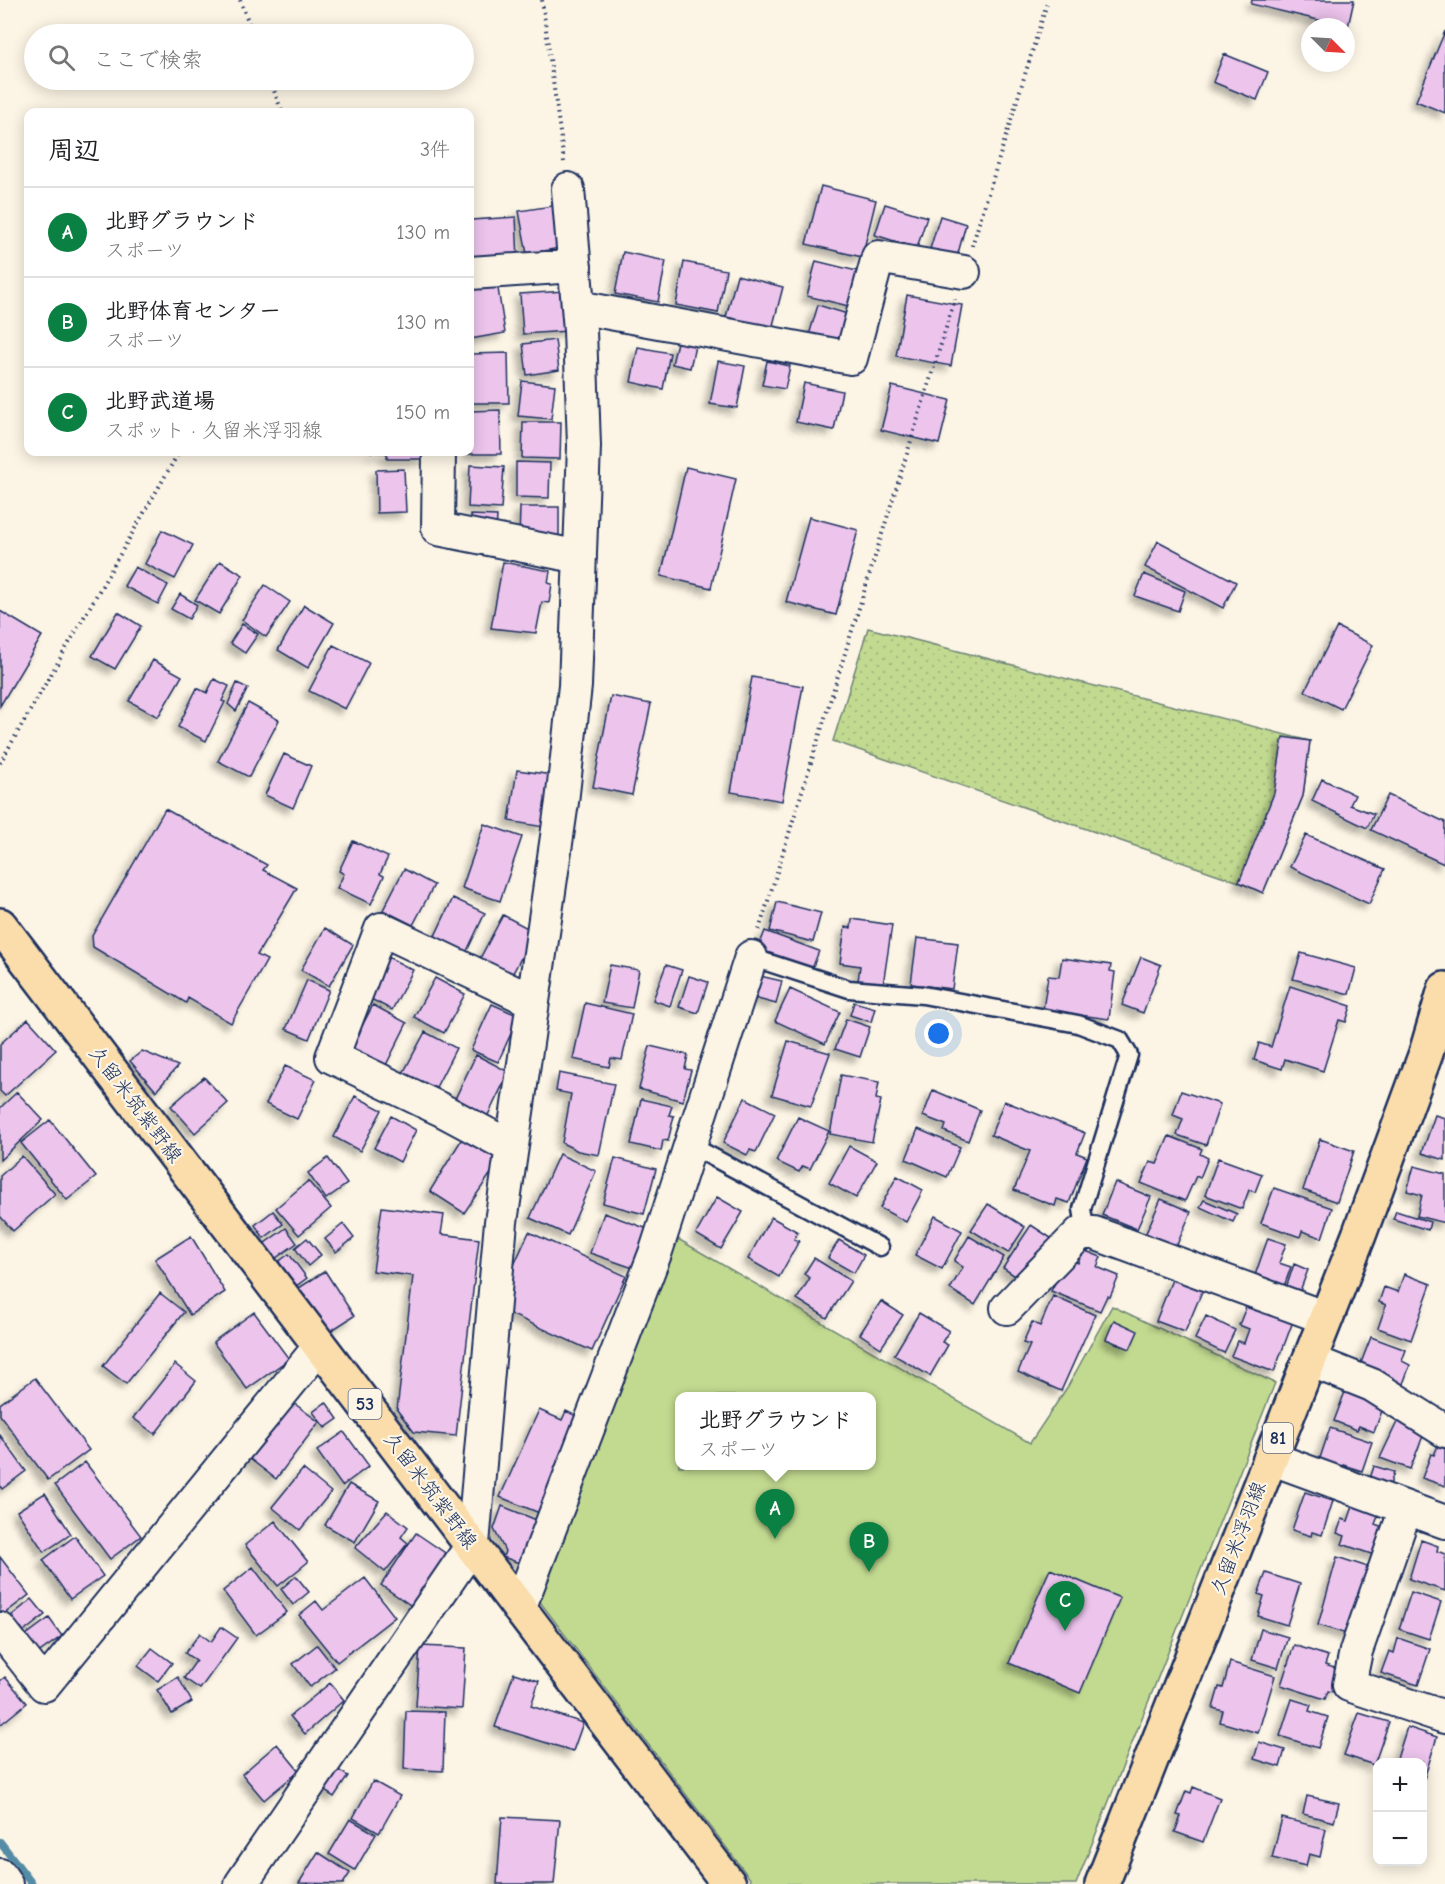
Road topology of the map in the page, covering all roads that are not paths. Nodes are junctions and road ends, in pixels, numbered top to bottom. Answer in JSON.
{"nodes":[{"id":1,"x":568,"y":189,"type":"road end"},
{"id":2,"x":574,"y":266,"type":"junction"},
{"id":3,"x":964,"y":272,"type":"road end"},
{"id":4,"x":474,"y":273,"type":"edge"},
{"id":5,"x":578,"y":306,"type":"junction"},
{"id":6,"x":439,"y":456,"type":"edge"},
{"id":7,"x":580,"y":557,"type":"junction"},
{"id":8,"x":0,"y":925,"type":"edge"},
{"id":9,"x":751,"y":957,"type":"joint"},
{"id":10,"x":1445,"y":988,"type":"edge"},
{"id":11,"x":532,"y":1001,"type":"junction"},
{"id":12,"x":690,"y":1144,"type":"junction"},
{"id":13,"x":511,"y":1147,"type":"junction"},
{"id":14,"x":1086,"y":1233,"type":"junction"},
{"id":15,"x":880,"y":1247,"type":"dead end"},
{"id":16,"x":1007,"y":1308,"type":"dead end"},
{"id":17,"x":1326,"y":1318,"type":"junction"},
{"id":18,"x":320,"y":1346,"type":"junction"},
{"id":19,"x":1309,"y":1360,"type":"junction"},
{"id":20,"x":1445,"y":1431,"type":"edge"},
{"id":21,"x":1270,"y":1458,"type":"junction"},
{"id":22,"x":1406,"y":1508,"type":"junction"},
{"id":23,"x":1445,"y":1522,"type":"edge"},
{"id":24,"x":473,"y":1544,"type":"junction"},
{"id":25,"x":519,"y":1609,"type":"junction"},
{"id":26,"x":0,"y":1629,"type":"edge"},
{"id":27,"x":1445,"y":1717,"type":"edge"},
{"id":28,"x":0,"y":1875,"type":"edge"},
{"id":29,"x":6,"y":1884,"type":"edge"},
{"id":30,"x":241,"y":1884,"type":"edge"},
{"id":31,"x":729,"y":1884,"type":"edge"},
{"id":32,"x":1102,"y":1884,"type":"edge"}],
"edges":[{"from":1,"to":2,"type":"street"},
{"from":2,"to":4,"type":"street"},
{"from":2,"to":5,"type":"street"},
{"from":3,"to":5,"type":"street"},
{"from":5,"to":7,"type":"street"},
{"from":6,"to":7,"type":"street"},
{"from":7,"to":11,"type":"street"},
{"from":8,"to":18,"type":"main road","name":"久留米筑紫野線","number":"53"},
{"from":9,"to":12,"type":"street"},
{"from":9,"to":14,"type":"lane"},
{"from":10,"to":17,"type":"main road","name":"久留米浮羽線","number":"81"},
{"from":11,"to":13,"type":"street"},
{"from":11,"to":13,"type":"street"},
{"from":12,"to":15,"type":"lane"},
{"from":12,"to":25,"type":"street"},
{"from":13,"to":24,"type":"street"},
{"from":14,"to":16,"type":"street"},
{"from":14,"to":17,"type":"street"},
{"from":17,"to":19,"type":"main road","name":"久留米浮羽線","number":"81"},
{"from":18,"to":24,"type":"main road","name":"久留米筑紫野線","number":"53"},
{"from":18,"to":26,"type":"street"},
{"from":19,"to":20,"type":"street"},
{"from":19,"to":21,"type":"main road","name":"久留米浮羽線","number":"81"},
{"from":21,"to":22,"type":"street"},
{"from":21,"to":32,"type":"main road","name":"久留米浮羽線","number":"81"},
{"from":22,"to":23,"type":"street"},
{"from":22,"to":27,"type":"street"},
{"from":24,"to":25,"type":"main road","name":"久留米筑紫野線","number":"53"},
{"from":24,"to":30,"type":"street"},
{"from":25,"to":31,"type":"main road","name":"久留米筑紫野線","number":"53"},
{"from":28,"to":29,"type":"street"}]}
